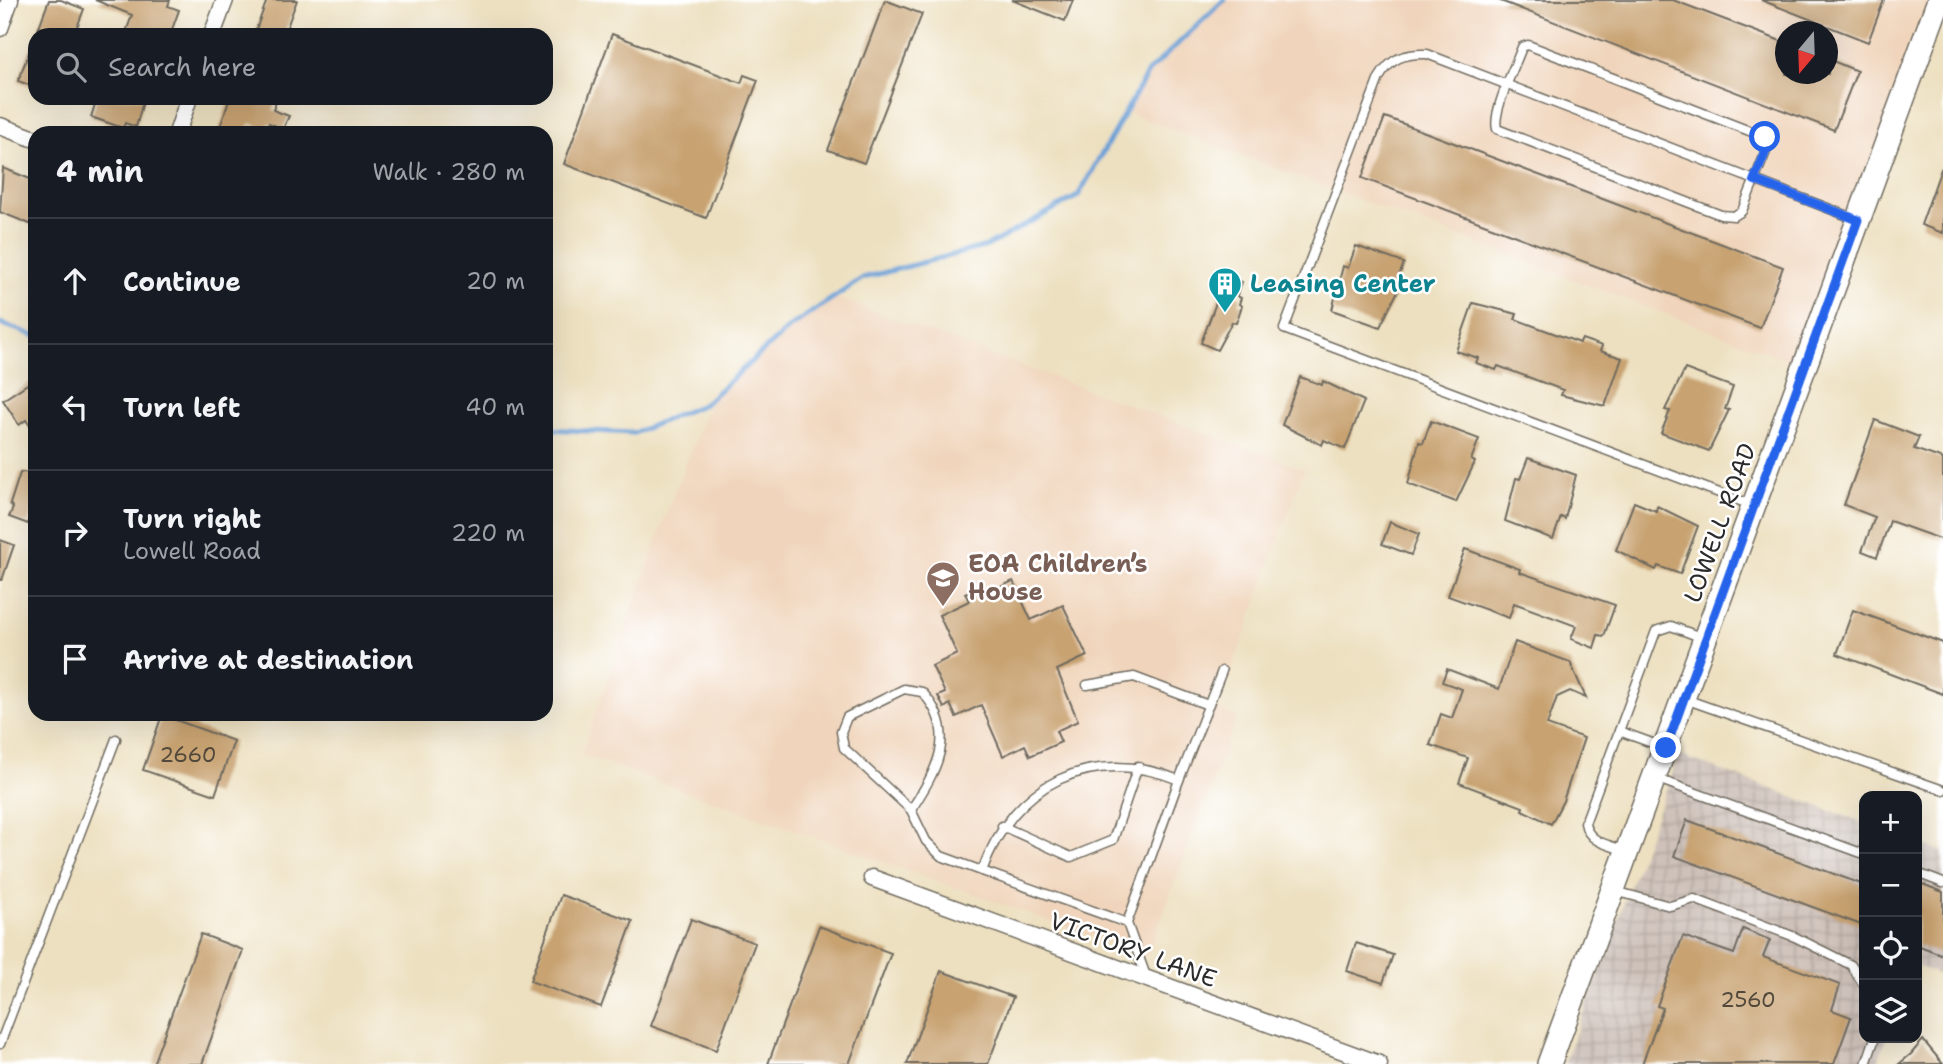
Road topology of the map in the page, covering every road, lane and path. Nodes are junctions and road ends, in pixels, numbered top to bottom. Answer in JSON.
{"nodes":[{"id":1,"x":10,"y":0,"type":"edge"},
{"id":2,"x":225,"y":0,"type":"edge"},
{"id":3,"x":1939,"y":0,"type":"edge"},
{"id":4,"x":0,"y":28,"type":"edge"},
{"id":5,"x":215,"y":28,"type":"edge"},
{"id":6,"x":1508,"y":85,"type":"junction"},
{"id":7,"x":187,"y":105,"type":"edge"},
{"id":8,"x":0,"y":126,"type":"edge"},
{"id":9,"x":180,"y":126,"type":"edge"},
{"id":10,"x":28,"y":136,"type":"edge"},
{"id":11,"x":1754,"y":180,"type":"junction"},
{"id":12,"x":1858,"y":220,"type":"junction"},
{"id":13,"x":1755,"y":506,"type":"junction"},
{"id":14,"x":1706,"y":639,"type":"junction"},
{"id":15,"x":1222,"y":671,"type":"dead end"},
{"id":16,"x":1087,"y":685,"type":"dead end"},
{"id":17,"x":1684,"y":699,"type":"junction"},
{"id":18,"x":1208,"y":705,"type":"junction"},
{"id":19,"x":1619,"y":731,"type":"junction"},
{"id":20,"x":116,"y":739,"type":"dead end"},
{"id":21,"x":1666,"y":748,"type":"junction"},
{"id":22,"x":1138,"y":766,"type":"junction"},
{"id":23,"x":1655,"y":778,"type":"junction"},
{"id":24,"x":1179,"y":780,"type":"junction"},
{"id":25,"x":1943,"y":790,"type":"edge"},
{"id":26,"x":912,"y":810,"type":"junction"},
{"id":27,"x":1002,"y":826,"type":"junction"},
{"id":28,"x":1628,"y":851,"type":"junction"},
{"id":29,"x":1859,"y":852,"type":"edge"},
{"id":30,"x":982,"y":871,"type":"junction"},
{"id":31,"x":1922,"y":875,"type":"edge"},
{"id":32,"x":872,"y":878,"type":"dead end"},
{"id":33,"x":1943,"y":883,"type":"edge"},
{"id":34,"x":1614,"y":891,"type":"junction"},
{"id":35,"x":1127,"y":923,"type":"junction"},
{"id":36,"x":1147,"y":979,"type":"junction"},
{"id":37,"x":1861,"y":980,"type":"edge"},
{"id":38,"x":1873,"y":1043,"type":"edge"},
{"id":39,"x":0,"y":1044,"type":"edge"},
{"id":40,"x":1379,"y":1064,"type":"edge"},
{"id":41,"x":1550,"y":1064,"type":"edge"},
{"id":42,"x":1866,"y":1064,"type":"edge"}],
"edges":[{"from":1,"to":4,"type":"street"},
{"from":2,"to":5,"type":"street"},
{"from":3,"to":12,"type":"street","name":"LOWELL ROAD"},
{"from":6,"to":11,"type":"lane"},
{"from":6,"to":11,"type":"lane"},
{"from":6,"to":11,"type":"lane"},
{"from":6,"to":13,"type":"lane"},
{"from":7,"to":9,"type":"street"},
{"from":8,"to":10,"type":"street"},
{"from":11,"to":12,"type":"lane"},
{"from":12,"to":13,"type":"street","name":"LOWELL ROAD"},
{"from":13,"to":14,"type":"street","name":"LOWELL ROAD"},
{"from":14,"to":17,"type":"street","name":"LOWELL ROAD"},
{"from":14,"to":19,"type":"lane"},
{"from":15,"to":18,"type":"lane"},
{"from":16,"to":18,"type":"lane"},
{"from":17,"to":21,"type":"street","name":"LOWELL ROAD"},
{"from":17,"to":25,"type":"lane"},
{"from":18,"to":24,"type":"lane"},
{"from":19,"to":21,"type":"lane"},
{"from":19,"to":28,"type":"lane"},
{"from":20,"to":39,"type":"lane"},
{"from":21,"to":23,"type":"street","name":"LOWELL ROAD"},
{"from":22,"to":24,"type":"lane"},
{"from":22,"to":27,"type":"lane"},
{"from":22,"to":27,"type":"lane"},
{"from":23,"to":28,"type":"street","name":"LOWELL ROAD"},
{"from":23,"to":29,"type":"lane"},
{"from":24,"to":35,"type":"lane"},
{"from":26,"to":26,"type":"lane"},
{"from":26,"to":30,"type":"lane"},
{"from":27,"to":30,"type":"lane"},
{"from":28,"to":34,"type":"street","name":"LOWELL ROAD"},
{"from":30,"to":35,"type":"lane"},
{"from":31,"to":33,"type":"lane"},
{"from":32,"to":36,"type":"street","name":"VICTORY LANE"},
{"from":34,"to":37,"type":"lane"},
{"from":34,"to":41,"type":"street","name":"LOWELL ROAD"},
{"from":35,"to":36,"type":"lane"},
{"from":36,"to":40,"type":"street","name":"VICTORY LANE"},
{"from":38,"to":42,"type":"lane"}]}
